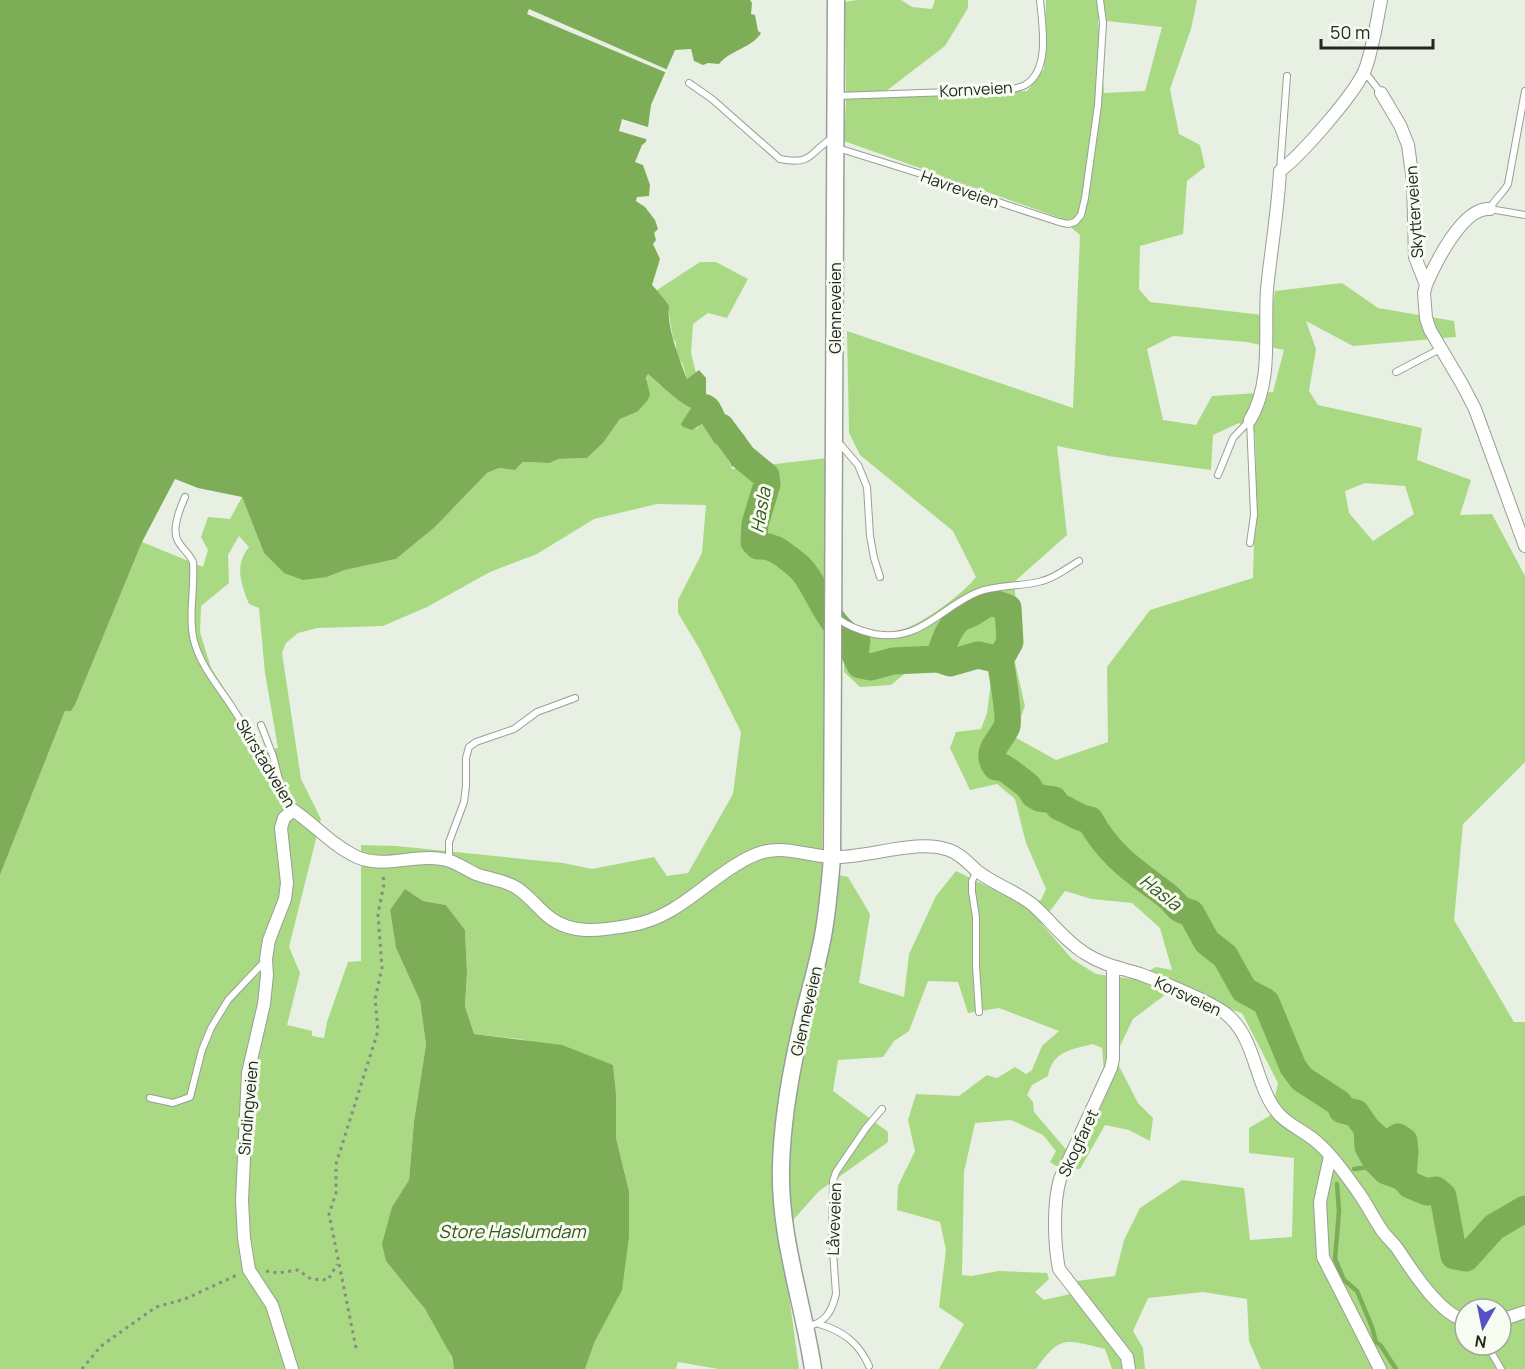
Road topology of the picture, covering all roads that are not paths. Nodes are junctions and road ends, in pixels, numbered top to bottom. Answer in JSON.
{"nodes":[{"id":1,"x":836,"y":0,"type":"edge"},
{"id":2,"x":1040,"y":0,"type":"edge"},
{"id":3,"x":1100,"y":0,"type":"edge"},
{"id":4,"x":1381,"y":0,"type":"edge"},
{"id":5,"x":1364,"y":71,"type":"junction"},
{"id":6,"x":1287,"y":76,"type":"dead end"},
{"id":7,"x":689,"y":83,"type":"dead end"},
{"id":8,"x":1525,"y":91,"type":"edge"},
{"id":9,"x":1381,"y":93,"type":"joint"},
{"id":10,"x":836,"y":96,"type":"junction"},
{"id":11,"x":836,"y":144,"type":"junction"},
{"id":12,"x":1280,"y":171,"type":"junction"},
{"id":13,"x":1490,"y":208,"type":"junction"},
{"id":14,"x":1525,"y":215,"type":"edge"},
{"id":15,"x":1426,"y":285,"type":"junction"},
{"id":16,"x":1440,"y":349,"type":"junction"},
{"id":17,"x":1396,"y":372,"type":"dead end"},
{"id":18,"x":1250,"y":420,"type":"junction"},
{"id":19,"x":835,"y":445,"type":"junction"},
{"id":20,"x":1218,"y":475,"type":"dead end"},
{"id":21,"x":185,"y":497,"type":"dead end"},
{"id":22,"x":1250,"y":543,"type":"dead end"},
{"id":23,"x":1525,"y":546,"type":"edge"},
{"id":24,"x":1078,"y":561,"type":"dead end"},
{"id":25,"x":880,"y":577,"type":"dead end"},
{"id":26,"x":834,"y":616,"type":"junction"},
{"id":27,"x":574,"y":698,"type":"dead end"},
{"id":28,"x":261,"y":725,"type":"dead end"},
{"id":29,"x":280,"y":786,"type":"junction"},
{"id":30,"x":293,"y":810,"type":"junction"},
{"id":31,"x":832,"y":858,"type":"junction"},
{"id":32,"x":449,"y":860,"type":"junction"},
{"id":33,"x":977,"y":871,"type":"junction"},
{"id":34,"x":266,"y":959,"type":"junction"},
{"id":35,"x":1113,"y":968,"type":"junction"},
{"id":36,"x":979,"y":1012,"type":"dead end"},
{"id":37,"x":150,"y":1098,"type":"dead end"},
{"id":38,"x":882,"y":1109,"type":"dead end"},
{"id":39,"x":1330,"y":1156,"type":"junction"},
{"id":40,"x":1453,"y":1315,"type":"edge"},
{"id":41,"x":812,"y":1325,"type":"junction"},
{"id":42,"x":869,"y":1366,"type":"dead end"},
{"id":43,"x":292,"y":1369,"type":"edge"},
{"id":44,"x":813,"y":1369,"type":"edge"},
{"id":45,"x":1129,"y":1369,"type":"edge"},
{"id":46,"x":1380,"y":1369,"type":"edge"}],
"edges":[{"from":1,"to":10,"type":"main road","name":"Glenneveien"},
{"from":2,"to":10,"type":"lane","name":"Kornveien"},
{"from":3,"to":11,"type":"lane","name":"Havreveien"},
{"from":4,"to":5,"type":"street"},
{"from":5,"to":9,"type":"lane","name":"Skytterveien"},
{"from":5,"to":12,"type":"street"},
{"from":6,"to":12,"type":"lane"},
{"from":7,"to":11,"type":"lane"},
{"from":8,"to":13,"type":"lane"},
{"from":9,"to":15,"type":"street","name":"Skytterveien"},
{"from":10,"to":11,"type":"main road","name":"Glenneveien"},
{"from":11,"to":19,"type":"main road","name":"Glenneveien"},
{"from":12,"to":18,"type":"street"},
{"from":13,"to":14,"type":"lane"},
{"from":13,"to":15,"type":"street"},
{"from":15,"to":16,"type":"street","name":"Skytterveien"},
{"from":16,"to":17,"type":"lane"},
{"from":16,"to":23,"type":"street","name":"Skytterveien"},
{"from":18,"to":20,"type":"lane"},
{"from":18,"to":22,"type":"lane"},
{"from":19,"to":25,"type":"lane"},
{"from":19,"to":26,"type":"main road","name":"Glenneveien"},
{"from":21,"to":29,"type":"lane","name":"Skirstadveien"},
{"from":24,"to":26,"type":"lane"},
{"from":26,"to":31,"type":"main road","name":"Glenneveien"},
{"from":27,"to":32,"type":"lane"},
{"from":28,"to":29,"type":"lane"},
{"from":29,"to":30,"type":"lane","name":"Skirstadveien"},
{"from":30,"to":32,"type":"street","name":"Skirstadveien"},
{"from":30,"to":34,"type":"street","name":"Sindingveien"},
{"from":31,"to":32,"type":"street","name":"Skirstadveien"},
{"from":31,"to":33,"type":"street","name":"Korsveien"},
{"from":31,"to":41,"type":"main road","name":"Glenneveien"},
{"from":33,"to":35,"type":"street","name":"Korsveien"},
{"from":33,"to":36,"type":"lane"},
{"from":34,"to":37,"type":"lane"},
{"from":34,"to":43,"type":"street","name":"Sindingveien"},
{"from":35,"to":39,"type":"street","name":"Korsveien"},
{"from":35,"to":45,"type":"street","name":"Skogfaret"},
{"from":38,"to":41,"type":"lane","name":"Låveveien"},
{"from":39,"to":40,"type":"street","name":"Korsveien"},
{"from":39,"to":46,"type":"street"},
{"from":41,"to":42,"type":"lane"},
{"from":41,"to":44,"type":"main road","name":"Glenneveien"}]}
